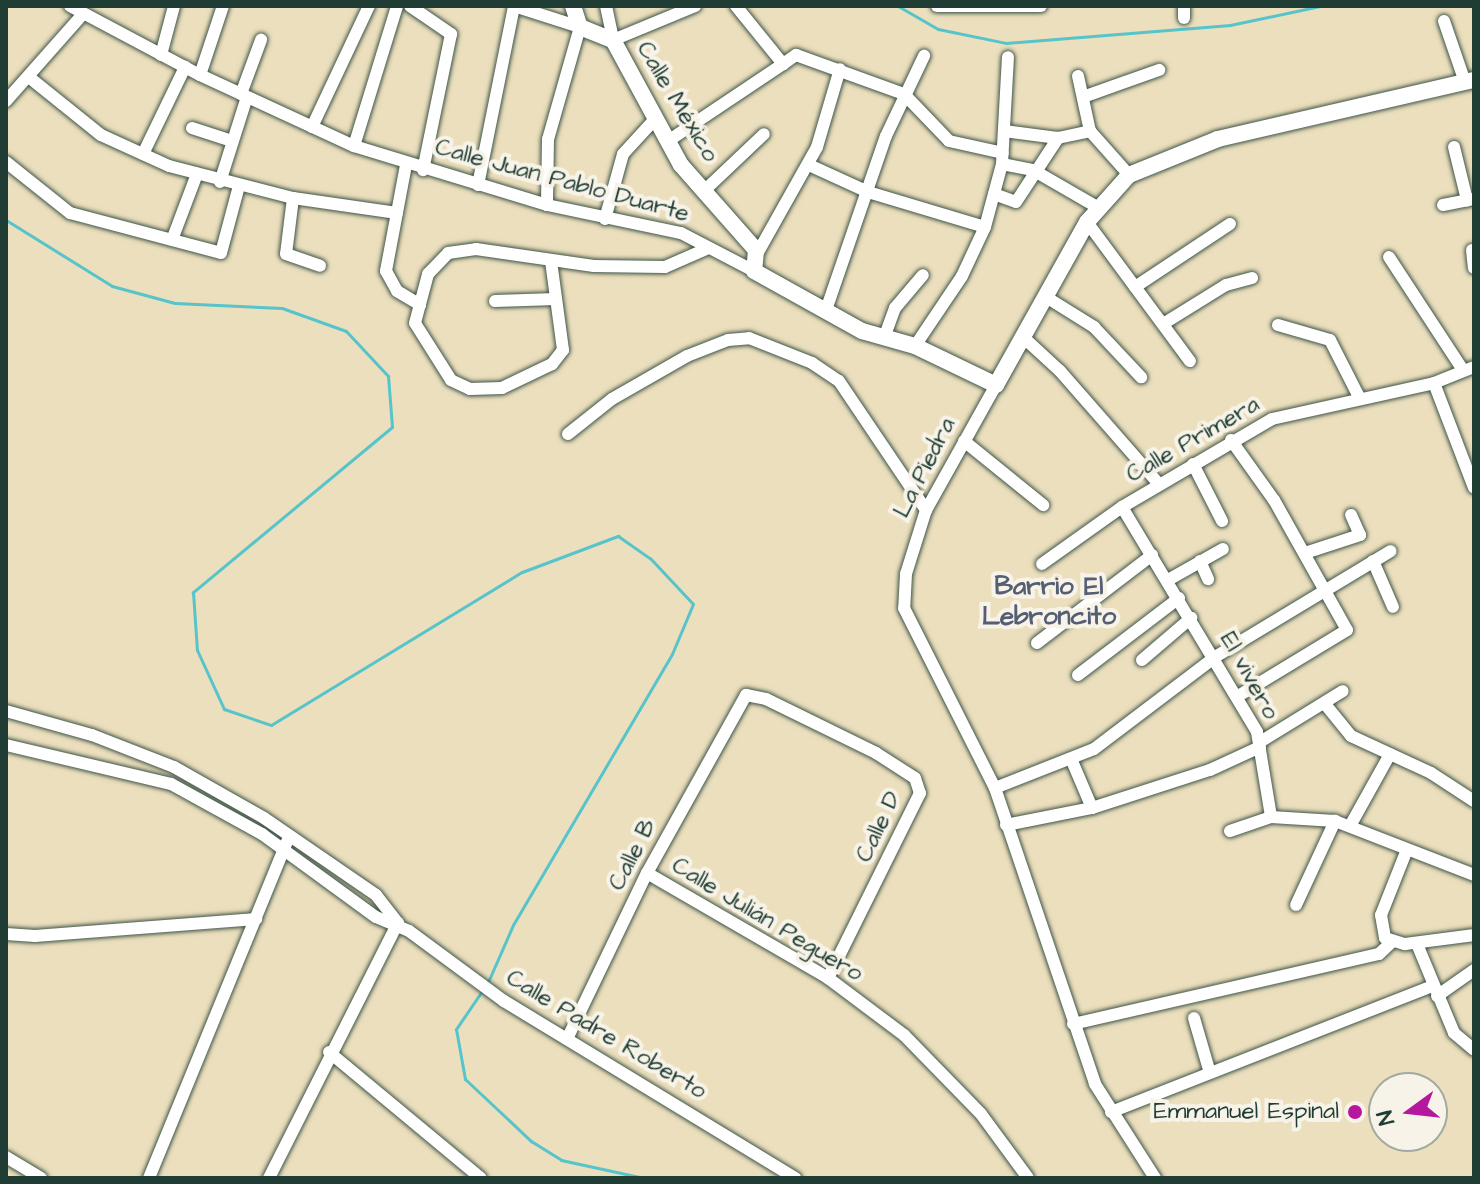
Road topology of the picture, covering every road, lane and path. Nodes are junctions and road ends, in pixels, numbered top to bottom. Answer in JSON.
{"nodes":[{"id":1,"x":70,"y":6,"type":"edge"},
{"id":2,"x":174,"y":6,"type":"edge"},
{"id":3,"x":223,"y":6,"type":"edge"},
{"id":4,"x":369,"y":6,"type":"edge"},
{"id":5,"x":397,"y":6,"type":"edge"},
{"id":6,"x":410,"y":6,"type":"edge"},
{"id":7,"x":514,"y":6,"type":"edge"},
{"id":8,"x":573,"y":6,"type":"edge"},
{"id":9,"x":606,"y":6,"type":"edge"},
{"id":10,"x":695,"y":6,"type":"edge"},
{"id":11,"x":736,"y":6,"type":"edge"},
{"id":12,"x":937,"y":6,"type":"edge"},
{"id":13,"x":1041,"y":6,"type":"edge"},
{"id":14,"x":83,"y":14,"type":"junction"},
{"id":15,"x":1444,"y":21,"type":"dead end"},
{"id":16,"x":580,"y":27,"type":"junction"},
{"id":17,"x":261,"y":40,"type":"dead end"},
{"id":18,"x":613,"y":40,"type":"junction"},
{"id":19,"x":161,"y":55,"type":"junction"},
{"id":20,"x":924,"y":56,"type":"dead end"},
{"id":21,"x":1008,"y":57,"type":"dead end"},
{"id":22,"x":783,"y":64,"type":"junction"},
{"id":23,"x":185,"y":67,"type":"junction"},
{"id":24,"x":840,"y":69,"type":"junction"},
{"id":25,"x":1159,"y":70,"type":"dead end"},
{"id":26,"x":200,"y":75,"type":"junction"},
{"id":27,"x":1078,"y":76,"type":"dead end"},
{"id":28,"x":30,"y":78,"type":"junction"},
{"id":29,"x":1470,"y":81,"type":"edge"},
{"id":30,"x":904,"y":94,"type":"junction"},
{"id":31,"x":244,"y":95,"type":"junction"},
{"id":32,"x":1083,"y":97,"type":"junction"},
{"id":33,"x":7,"y":99,"type":"edge"},
{"id":34,"x":656,"y":118,"type":"junction"},
{"id":35,"x":312,"y":127,"type":"junction"},
{"id":36,"x":192,"y":128,"type":"dead end"},
{"id":37,"x":1004,"y":131,"type":"junction"},
{"id":38,"x":1090,"y":131,"type":"junction"},
{"id":39,"x":764,"y":134,"type":"dead end"},
{"id":40,"x":1058,"y":138,"type":"junction"},
{"id":41,"x":232,"y":141,"type":"junction"},
{"id":42,"x":668,"y":141,"type":"junction"},
{"id":43,"x":354,"y":146,"type":"junction"},
{"id":44,"x":1454,"y":147,"type":"dead end"},
{"id":45,"x":143,"y":154,"type":"junction"},
{"id":46,"x":1002,"y":158,"type":"junction"},
{"id":47,"x":6,"y":162,"type":"edge"},
{"id":48,"x":406,"y":165,"type":"junction"},
{"id":49,"x":809,"y":165,"type":"junction"},
{"id":50,"x":423,"y":170,"type":"junction"},
{"id":51,"x":1033,"y":170,"type":"junction"},
{"id":52,"x":197,"y":174,"type":"junction"},
{"id":53,"x":1129,"y":175,"type":"junction"},
{"id":54,"x":220,"y":182,"type":"junction"},
{"id":55,"x":478,"y":185,"type":"junction"},
{"id":56,"x":239,"y":186,"type":"junction"},
{"id":57,"x":705,"y":190,"type":"junction"},
{"id":58,"x":868,"y":192,"type":"junction"},
{"id":59,"x":994,"y":194,"type":"junction"},
{"id":60,"x":293,"y":198,"type":"junction"},
{"id":61,"x":1470,"y":200,"type":"edge"},
{"id":62,"x":547,"y":205,"type":"junction"},
{"id":63,"x":1443,"y":205,"type":"dead end"},
{"id":64,"x":1097,"y":207,"type":"junction"},
{"id":65,"x":397,"y":213,"type":"junction"},
{"id":66,"x":605,"y":219,"type":"junction"},
{"id":67,"x":1087,"y":222,"type":"junction"},
{"id":68,"x":1230,"y":224,"type":"dead end"},
{"id":69,"x":985,"y":227,"type":"junction"},
{"id":70,"x":172,"y":240,"type":"junction"},
{"id":71,"x":706,"y":249,"type":"junction"},
{"id":72,"x":1472,"y":250,"type":"dead end"},
{"id":73,"x":1389,"y":257,"type":"dead end"},
{"id":74,"x":551,"y":261,"type":"junction"},
{"id":75,"x":756,"y":262,"type":"junction"},
{"id":76,"x":320,"y":266,"type":"dead end"},
{"id":77,"x":1474,"y":268,"type":"edge"},
{"id":78,"x":923,"y":275,"type":"dead end"},
{"id":79,"x":1252,"y":278,"type":"dead end"},
{"id":80,"x":1135,"y":287,"type":"junction"},
{"id":81,"x":1046,"y":297,"type":"junction"},
{"id":82,"x":556,"y":299,"type":"junction"},
{"id":83,"x":495,"y":301,"type":"dead end"},
{"id":84,"x":420,"y":305,"type":"junction"},
{"id":85,"x":826,"y":310,"type":"junction"},
{"id":86,"x":1163,"y":324,"type":"junction"},
{"id":87,"x":1278,"y":325,"type":"dead end"},
{"id":88,"x":1023,"y":337,"type":"junction"},
{"id":89,"x":884,"y":338,"type":"junction"},
{"id":90,"x":915,"y":346,"type":"junction"},
{"id":91,"x":1190,"y":361,"type":"dead end"},
{"id":92,"x":1468,"y":368,"type":"edge"},
{"id":93,"x":1141,"y":377,"type":"dead end"},
{"id":94,"x":1434,"y":383,"type":"junction"},
{"id":95,"x":996,"y":385,"type":"junction"},
{"id":96,"x":1359,"y":397,"type":"junction"},
{"id":97,"x":568,"y":434,"type":"dead end"},
{"id":98,"x":1231,"y":440,"type":"junction"},
{"id":99,"x":964,"y":441,"type":"junction"},
{"id":100,"x":1193,"y":464,"type":"junction"},
{"id":101,"x":1159,"y":484,"type":"junction"},
{"id":102,"x":1474,"y":488,"type":"edge"},
{"id":103,"x":1043,"y":505,"type":"dead end"},
{"id":104,"x":1122,"y":507,"type":"junction"},
{"id":105,"x":926,"y":510,"type":"junction"},
{"id":106,"x":1351,"y":515,"type":"dead end"},
{"id":107,"x":1222,"y":521,"type":"dead end"},
{"id":108,"x":1223,"y":549,"type":"dead end"},
{"id":109,"x":1391,"y":551,"type":"dead end"},
{"id":110,"x":1305,"y":553,"type":"junction"},
{"id":111,"x":1152,"y":555,"type":"junction"},
{"id":112,"x":1200,"y":561,"type":"junction"},
{"id":113,"x":1373,"y":561,"type":"junction"},
{"id":114,"x":1042,"y":564,"type":"dead end"},
{"id":115,"x":1208,"y":579,"type":"dead end"},
{"id":116,"x":1168,"y":580,"type":"junction"},
{"id":117,"x":1324,"y":589,"type":"junction"},
{"id":118,"x":1179,"y":598,"type":"junction"},
{"id":119,"x":1393,"y":607,"type":"dead end"},
{"id":120,"x":1191,"y":618,"type":"junction"},
{"id":121,"x":1037,"y":643,"type":"dead end"},
{"id":122,"x":1215,"y":657,"type":"junction"},
{"id":123,"x":1142,"y":660,"type":"dead end"},
{"id":124,"x":1078,"y":675,"type":"dead end"},
{"id":125,"x":1343,"y":691,"type":"dead end"},
{"id":126,"x":746,"y":695,"type":"joint"},
{"id":127,"x":1238,"y":696,"type":"junction"},
{"id":128,"x":1325,"y":704,"type":"junction"},
{"id":129,"x":6,"y":711,"type":"edge"},
{"id":130,"x":1260,"y":744,"type":"junction"},
{"id":131,"x":6,"y":745,"type":"edge"},
{"id":132,"x":1390,"y":754,"type":"junction"},
{"id":133,"x":1072,"y":761,"type":"junction"},
{"id":134,"x":995,"y":788,"type":"junction"},
{"id":135,"x":1474,"y":801,"type":"edge"},
{"id":136,"x":1092,"y":808,"type":"junction"},
{"id":137,"x":1271,"y":817,"type":"junction"},
{"id":138,"x":1335,"y":821,"type":"junction"},
{"id":139,"x":1006,"y":825,"type":"junction"},
{"id":140,"x":1350,"y":826,"type":"junction"},
{"id":141,"x":1230,"y":831,"type":"dead end"},
{"id":142,"x":290,"y":835,"type":"junction"},
{"id":143,"x":285,"y":849,"type":"junction"},
{"id":144,"x":1406,"y":852,"type":"junction"},
{"id":145,"x":647,"y":873,"type":"junction"},
{"id":146,"x":1474,"y":875,"type":"edge"},
{"id":147,"x":1296,"y":905,"type":"dead end"},
{"id":148,"x":256,"y":919,"type":"junction"},
{"id":149,"x":398,"y":923,"type":"junction"},
{"id":150,"x":6,"y":934,"type":"edge"},
{"id":151,"x":1474,"y":935,"type":"edge"},
{"id":152,"x":1392,"y":942,"type":"junction"},
{"id":153,"x":1417,"y":944,"type":"junction"},
{"id":154,"x":1474,"y":970,"type":"edge"},
{"id":155,"x":828,"y":978,"type":"junction"},
{"id":156,"x":1435,"y":991,"type":"junction"},
{"id":157,"x":1194,"y":1018,"type":"dead end"},
{"id":158,"x":1073,"y":1024,"type":"junction"},
{"id":159,"x":1474,"y":1035,"type":"edge"},
{"id":160,"x":567,"y":1039,"type":"junction"},
{"id":161,"x":1461,"y":1042,"type":"junction"},
{"id":162,"x":1474,"y":1050,"type":"edge"},
{"id":163,"x":329,"y":1052,"type":"junction"},
{"id":164,"x":1210,"y":1073,"type":"junction"},
{"id":165,"x":1111,"y":1112,"type":"junction"},
{"id":166,"x":6,"y":1157,"type":"edge"},
{"id":167,"x":41,"y":1178,"type":"edge"},
{"id":168,"x":149,"y":1178,"type":"edge"},
{"id":169,"x":269,"y":1178,"type":"edge"},
{"id":170,"x":481,"y":1178,"type":"edge"},
{"id":171,"x":795,"y":1178,"type":"edge"},
{"id":172,"x":1028,"y":1178,"type":"edge"},
{"id":173,"x":1155,"y":1178,"type":"edge"}],
"edges":[{"from":1,"to":14,"type":"street","name":"Calle Juan Pablo Duarte"},
{"from":2,"to":19,"type":"street"},
{"from":3,"to":26,"type":"street"},
{"from":4,"to":35,"type":"street"},
{"from":5,"to":43,"type":"street"},
{"from":6,"to":50,"type":"street"},
{"from":7,"to":16,"type":"street"},
{"from":7,"to":55,"type":"street"},
{"from":8,"to":16,"type":"street"},
{"from":9,"to":18,"type":"street"},
{"from":10,"to":18,"type":"street"},
{"from":11,"to":22,"type":"street"},
{"from":12,"to":13,"type":"street"},
{"from":14,"to":19,"type":"street","name":"Calle Juan Pablo Duarte"},
{"from":14,"to":28,"type":"street"},
{"from":15,"to":29,"type":"street"},
{"from":16,"to":18,"type":"street","name":"Calle México"},
{"from":16,"to":62,"type":"street"},
{"from":17,"to":31,"type":"street"},
{"from":18,"to":34,"type":"street","name":"Calle México"},
{"from":19,"to":23,"type":"street","name":"Calle Juan Pablo Duarte"},
{"from":20,"to":30,"type":"street"},
{"from":21,"to":37,"type":"street"},
{"from":22,"to":24,"type":"street"},
{"from":22,"to":42,"type":"street"},
{"from":23,"to":26,"type":"street","name":"Calle Juan Pablo Duarte"},
{"from":23,"to":45,"type":"street"},
{"from":24,"to":30,"type":"street"},
{"from":24,"to":49,"type":"street"},
{"from":25,"to":32,"type":"street"},
{"from":26,"to":31,"type":"street","name":"Calle Juan Pablo Duarte"},
{"from":27,"to":32,"type":"street"},
{"from":28,"to":33,"type":"street"},
{"from":28,"to":45,"type":"street"},
{"from":29,"to":53,"type":"street","name":"La Piedra"},
{"from":30,"to":46,"type":"street"},
{"from":30,"to":58,"type":"street"},
{"from":31,"to":35,"type":"street","name":"Calle Juan Pablo Duarte"},
{"from":31,"to":41,"type":"street"},
{"from":32,"to":38,"type":"street"},
{"from":34,"to":42,"type":"street","name":"Calle México"},
{"from":34,"to":66,"type":"street"},
{"from":35,"to":43,"type":"street","name":"Calle Juan Pablo Duarte"},
{"from":36,"to":41,"type":"street"},
{"from":37,"to":40,"type":"street"},
{"from":37,"to":46,"type":"street"},
{"from":38,"to":40,"type":"street"},
{"from":38,"to":53,"type":"street"},
{"from":39,"to":57,"type":"street"},
{"from":40,"to":51,"type":"street"},
{"from":41,"to":54,"type":"street"},
{"from":42,"to":57,"type":"street","name":"Calle México"},
{"from":43,"to":48,"type":"street","name":"Calle Juan Pablo Duarte"},
{"from":44,"to":61,"type":"street"},
{"from":45,"to":52,"type":"street"},
{"from":46,"to":51,"type":"street"},
{"from":46,"to":59,"type":"street"},
{"from":47,"to":70,"type":"street"},
{"from":48,"to":50,"type":"street","name":"Calle Juan Pablo Duarte"},
{"from":48,"to":65,"type":"street"},
{"from":49,"to":58,"type":"street"},
{"from":49,"to":75,"type":"street"},
{"from":50,"to":55,"type":"street","name":"Calle Juan Pablo Duarte"},
{"from":51,"to":59,"type":"street"},
{"from":51,"to":64,"type":"street"},
{"from":52,"to":54,"type":"street"},
{"from":52,"to":70,"type":"street"},
{"from":53,"to":64,"type":"street","name":"La Piedra"},
{"from":54,"to":56,"type":"street"},
{"from":55,"to":62,"type":"street","name":"Calle Juan Pablo Duarte"},
{"from":56,"to":60,"type":"street"},
{"from":56,"to":70,"type":"street"},
{"from":57,"to":75,"type":"street","name":"Calle México"},
{"from":58,"to":69,"type":"street"},
{"from":58,"to":85,"type":"street"},
{"from":59,"to":69,"type":"street"},
{"from":60,"to":65,"type":"street"},
{"from":60,"to":76,"type":"street"},
{"from":61,"to":63,"type":"street"},
{"from":62,"to":66,"type":"street","name":"Calle Juan Pablo Duarte"},
{"from":64,"to":67,"type":"street","name":"La Piedra"},
{"from":65,"to":84,"type":"street"},
{"from":66,"to":71,"type":"street","name":"Calle Juan Pablo Duarte"},
{"from":67,"to":80,"type":"street"},
{"from":67,"to":81,"type":"street","name":"La Piedra"},
{"from":68,"to":80,"type":"street"},
{"from":69,"to":90,"type":"street"},
{"from":71,"to":74,"type":"street"},
{"from":71,"to":75,"type":"street","name":"Calle Juan Pablo Duarte"},
{"from":72,"to":77,"type":"street"},
{"from":73,"to":92,"type":"street"},
{"from":74,"to":82,"type":"street"},
{"from":74,"to":84,"type":"street"},
{"from":75,"to":85,"type":"street","name":"Calle Juan Pablo Duarte"},
{"from":78,"to":89,"type":"street"},
{"from":79,"to":86,"type":"street"},
{"from":80,"to":86,"type":"street"},
{"from":81,"to":88,"type":"street","name":"La Piedra"},
{"from":81,"to":93,"type":"street"},
{"from":82,"to":83,"type":"street"},
{"from":82,"to":84,"type":"street"},
{"from":85,"to":89,"type":"street","name":"Calle Juan Pablo Duarte"},
{"from":86,"to":91,"type":"street"},
{"from":87,"to":96,"type":"street"},
{"from":88,"to":95,"type":"street","name":"La Piedra"},
{"from":88,"to":101,"type":"street"},
{"from":89,"to":90,"type":"street","name":"Calle Juan Pablo Duarte"},
{"from":90,"to":95,"type":"street","name":"Calle Juan Pablo Duarte"},
{"from":92,"to":94,"type":"street","name":"Calle Primera"},
{"from":94,"to":96,"type":"street","name":"Calle Primera"},
{"from":94,"to":102,"type":"street"},
{"from":95,"to":99,"type":"street","name":"La Piedra"},
{"from":96,"to":98,"type":"street","name":"Calle Primera"},
{"from":97,"to":105,"type":"street"},
{"from":98,"to":100,"type":"street","name":"Calle Primera"},
{"from":98,"to":110,"type":"street"},
{"from":99,"to":103,"type":"street"},
{"from":99,"to":105,"type":"street","name":"La Piedra"},
{"from":100,"to":101,"type":"street","name":"Calle Primera"},
{"from":100,"to":107,"type":"street"},
{"from":101,"to":104,"type":"street","name":"Calle Primera"},
{"from":104,"to":111,"type":"street","name":"El vivero"},
{"from":104,"to":114,"type":"street","name":"Calle Primera"},
{"from":105,"to":134,"type":"street","name":"La Piedra"},
{"from":106,"to":110,"type":"street"},
{"from":108,"to":112,"type":"street"},
{"from":109,"to":113,"type":"street"},
{"from":110,"to":117,"type":"street"},
{"from":111,"to":116,"type":"street","name":"El vivero"},
{"from":111,"to":121,"type":"street"},
{"from":112,"to":115,"type":"street"},
{"from":112,"to":116,"type":"street"},
{"from":113,"to":117,"type":"street"},
{"from":113,"to":119,"type":"street"},
{"from":116,"to":118,"type":"street","name":"El vivero"},
{"from":117,"to":122,"type":"street"},
{"from":117,"to":127,"type":"street"},
{"from":118,"to":120,"type":"street","name":"El vivero"},
{"from":118,"to":124,"type":"street"},
{"from":120,"to":122,"type":"street","name":"El vivero"},
{"from":120,"to":123,"type":"street"},
{"from":122,"to":127,"type":"street","name":"El vivero"},
{"from":122,"to":133,"type":"street"},
{"from":125,"to":128,"type":"street"},
{"from":126,"to":145,"type":"street","name":"Calle B"},
{"from":126,"to":155,"type":"street","name":"Calle D"},
{"from":127,"to":130,"type":"street","name":"El vivero"},
{"from":128,"to":130,"type":"street"},
{"from":128,"to":132,"type":"street"},
{"from":129,"to":142,"type":"street"},
{"from":130,"to":136,"type":"street"},
{"from":130,"to":137,"type":"street","name":"El vivero"},
{"from":131,"to":143,"type":"street"},
{"from":132,"to":135,"type":"street"},
{"from":132,"to":140,"type":"street"},
{"from":133,"to":134,"type":"street"},
{"from":133,"to":136,"type":"street"},
{"from":134,"to":139,"type":"street","name":"La Piedra"},
{"from":136,"to":139,"type":"street"},
{"from":137,"to":138,"type":"street"},
{"from":137,"to":141,"type":"street"},
{"from":138,"to":140,"type":"street"},
{"from":138,"to":147,"type":"street"},
{"from":139,"to":158,"type":"street","name":"La Piedra"},
{"from":140,"to":144,"type":"street"},
{"from":142,"to":143,"type":"street"},
{"from":142,"to":149,"type":"street"},
{"from":143,"to":148,"type":"street"},
{"from":143,"to":149,"type":"street"},
{"from":144,"to":146,"type":"street"},
{"from":144,"to":152,"type":"street"},
{"from":145,"to":155,"type":"street","name":"Calle Julián Peguero"},
{"from":145,"to":160,"type":"street","name":"Calle B"},
{"from":148,"to":150,"type":"street"},
{"from":148,"to":168,"type":"street"},
{"from":149,"to":160,"type":"street","name":"Calle Padre Roberto"},
{"from":149,"to":163,"type":"street"},
{"from":151,"to":153,"type":"street"},
{"from":152,"to":153,"type":"street"},
{"from":152,"to":158,"type":"street"},
{"from":153,"to":156,"type":"street"},
{"from":154,"to":156,"type":"street"},
{"from":155,"to":172,"type":"street","name":"Calle Julián Peguero"},
{"from":156,"to":161,"type":"street"},
{"from":156,"to":164,"type":"street"},
{"from":157,"to":164,"type":"street"},
{"from":158,"to":165,"type":"street","name":"La Piedra"},
{"from":159,"to":161,"type":"street"},
{"from":160,"to":171,"type":"street","name":"Calle Padre Roberto"},
{"from":161,"to":162,"type":"street"},
{"from":163,"to":169,"type":"street"},
{"from":163,"to":170,"type":"street"},
{"from":164,"to":165,"type":"street"},
{"from":165,"to":173,"type":"street","name":"La Piedra"},
{"from":166,"to":167,"type":"street"}]}
